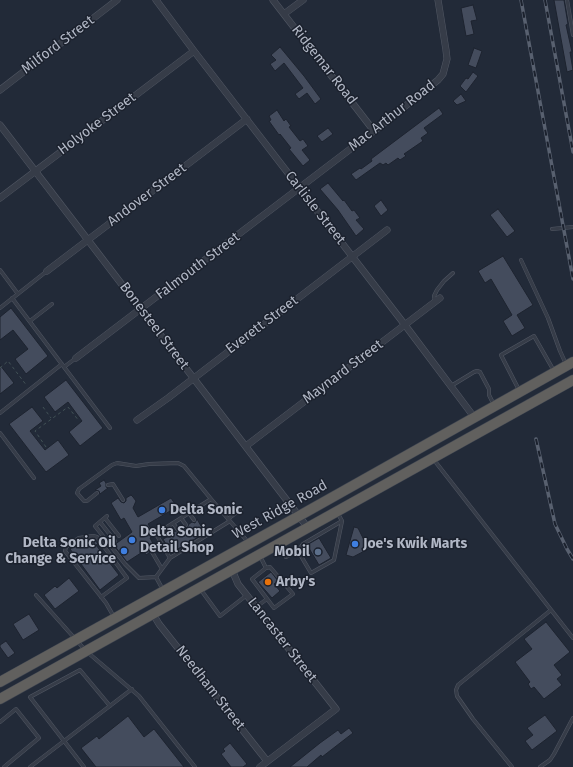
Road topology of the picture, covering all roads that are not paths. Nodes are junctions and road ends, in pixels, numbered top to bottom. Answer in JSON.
{"nodes":[{"id":1,"x":117,"y":0,"type":"edge"},
{"id":2,"x":156,"y":0,"type":"edge"},
{"id":3,"x":274,"y":0,"type":"edge"},
{"id":4,"x":303,"y":0,"type":"edge"},
{"id":5,"x":438,"y":0,"type":"edge"},
{"id":6,"x":567,"y":0,"type":"edge"},
{"id":7,"x":284,"y":14,"type":"junction"},
{"id":8,"x":573,"y":36,"type":"edge"},
{"id":9,"x":194,"y":51,"type":"junction"},
{"id":10,"x":0,"y":90,"type":"edge"},
{"id":11,"x":247,"y":119,"type":"junction"},
{"id":12,"x":0,"y":125,"type":"edge"},
{"id":13,"x":374,"y":131,"type":"junction"},
{"id":14,"x":35,"y":171,"type":"junction"},
{"id":15,"x":300,"y":188,"type":"junction"},
{"id":16,"x":0,"y":198,"type":"edge"},
{"id":17,"x":573,"y":227,"type":"edge"},
{"id":18,"x":552,"y":229,"type":"dead end"},
{"id":19,"x":387,"y":230,"type":"dead end"},
{"id":20,"x":88,"y":240,"type":"junction"},
{"id":21,"x":352,"y":256,"type":"junction"},
{"id":22,"x":521,"y":260,"type":"dead end"},
{"id":23,"x":0,"y":270,"type":"edge"},
{"id":24,"x":47,"y":271,"type":"joint"},
{"id":25,"x":453,"y":273,"type":"dead end"},
{"id":26,"x":18,"y":294,"type":"junction"},
{"id":27,"x":12,"y":298,"type":"junction"},
{"id":28,"x":440,"y":298,"type":"dead end"},
{"id":29,"x":435,"y":302,"type":"junction"},
{"id":30,"x":52,"y":304,"type":"dead end"},
{"id":31,"x":0,"y":308,"type":"edge"},
{"id":32,"x":141,"y":309,"type":"junction"},
{"id":33,"x":30,"y":321,"type":"junction"},
{"id":34,"x":406,"y":325,"type":"junction"},
{"id":35,"x":76,"y":358,"type":"joint"},
{"id":36,"x":570,"y":364,"type":"edge"},
{"id":37,"x":63,"y":366,"type":"junction"},
{"id":38,"x":555,"y":372,"type":"junction"},
{"id":39,"x":193,"y":378,"type":"junction"},
{"id":40,"x":573,"y":380,"type":"edge"},
{"id":41,"x":451,"y":386,"type":"junction"},
{"id":42,"x":520,"y":392,"type":"junction"},
{"id":43,"x":494,"y":406,"type":"junction"},
{"id":44,"x":0,"y":412,"type":"edge"},
{"id":45,"x":474,"y":417,"type":"junction"},
{"id":46,"x":137,"y":420,"type":"dead end"},
{"id":47,"x":110,"y":428,"type":"dead end"},
{"id":48,"x":0,"y":433,"type":"edge"},
{"id":49,"x":246,"y":446,"type":"junction"},
{"id":50,"x":433,"y":458,"type":"junction"},
{"id":51,"x":34,"y":478,"type":"dead end"},
{"id":52,"x":108,"y":485,"type":"dead end"},
{"id":53,"x":97,"y":493,"type":"dead end"},
{"id":54,"x":211,"y":499,"type":"junction"},
{"id":55,"x":123,"y":500,"type":"dead end"},
{"id":56,"x":241,"y":509,"type":"dead end"},
{"id":57,"x":189,"y":512,"type":"junction"},
{"id":58,"x":337,"y":512,"type":"junction"},
{"id":59,"x":299,"y":516,"type":"junction"},
{"id":60,"x":181,"y":518,"type":"junction"},
{"id":61,"x":194,"y":520,"type":"dead end"},
{"id":62,"x":229,"y":520,"type":"junction"},
{"id":63,"x":342,"y":521,"type":"junction"},
{"id":64,"x":100,"y":522,"type":"junction"},
{"id":65,"x":173,"y":523,"type":"junction"},
{"id":66,"x":186,"y":525,"type":"dead end"},
{"id":67,"x":165,"y":528,"type":"junction"},
{"id":68,"x":308,"y":528,"type":"junction"},
{"id":69,"x":178,"y":530,"type":"dead end"},
{"id":70,"x":169,"y":535,"type":"dead end"},
{"id":71,"x":119,"y":536,"type":"dead end"},
{"id":72,"x":115,"y":541,"type":"dead end"},
{"id":73,"x":250,"y":543,"type":"junction"},
{"id":74,"x":279,"y":544,"type":"junction"},
{"id":75,"x":298,"y":551,"type":"junction"},
{"id":76,"x":152,"y":552,"type":"dead end"},
{"id":77,"x":259,"y":555,"type":"junction"},
{"id":78,"x":170,"y":558,"type":"junction"},
{"id":79,"x":266,"y":568,"type":"junction"},
{"id":80,"x":162,"y":569,"type":"junction"},
{"id":81,"x":232,"y":570,"type":"junction"},
{"id":82,"x":156,"y":578,"type":"junction"},
{"id":83,"x":200,"y":588,"type":"junction"},
{"id":84,"x":164,"y":591,"type":"junction"},
{"id":85,"x":36,"y":595,"type":"dead end"},
{"id":86,"x":247,"y":595,"type":"junction"},
{"id":87,"x":101,"y":597,"type":"junction"},
{"id":88,"x":267,"y":599,"type":"junction"},
{"id":89,"x":256,"y":608,"type":"junction"},
{"id":90,"x":551,"y":610,"type":"junction"},
{"id":91,"x":153,"y":614,"type":"junction"},
{"id":92,"x":115,"y":618,"type":"junction"},
{"id":93,"x":573,"y":638,"type":"edge"},
{"id":94,"x":75,"y":640,"type":"junction"},
{"id":95,"x":86,"y":651,"type":"junction"},
{"id":96,"x":0,"y":682,"type":"edge"},
{"id":97,"x":132,"y":689,"type":"junction"},
{"id":98,"x":0,"y":699,"type":"edge"},
{"id":99,"x":110,"y":706,"type":"junction"},
{"id":100,"x":573,"y":718,"type":"edge"},
{"id":101,"x":0,"y":722,"type":"edge"},
{"id":102,"x":64,"y":741,"type":"junction"},
{"id":103,"x":268,"y":761,"type":"junction"},
{"id":104,"x":4,"y":767,"type":"edge"},
{"id":105,"x":30,"y":767,"type":"edge"},
{"id":106,"x":84,"y":767,"type":"edge"},
{"id":107,"x":195,"y":767,"type":"edge"},
{"id":108,"x":260,"y":767,"type":"edge"},
{"id":109,"x":512,"y":767,"type":"edge"},
{"id":110,"x":540,"y":767,"type":"edge"}],
"edges":[{"from":1,"to":10,"type":"street","name":"Milford Street"},
{"from":2,"to":9,"type":"street","name":"Carlisle Street"},
{"from":3,"to":7,"type":"street","name":"Ridgemar Road"},
{"from":4,"to":7,"type":"street"},
{"from":5,"to":13,"type":"street","name":"Mac Arthur Road"},
{"from":6,"to":8,"type":"lane"},
{"from":7,"to":13,"type":"street","name":"Ridgemar Road"},
{"from":9,"to":11,"type":"street","name":"Carlisle Street"},
{"from":9,"to":14,"type":"street","name":"Holyoke Street"},
{"from":11,"to":15,"type":"street","name":"Carlisle Street"},
{"from":11,"to":20,"type":"street","name":"Andover Street"},
{"from":12,"to":14,"type":"street","name":"Bonesteel Street"},
{"from":13,"to":15,"type":"street","name":"Mac Arthur Road"},
{"from":14,"to":16,"type":"street","name":"Holyoke Street"},
{"from":14,"to":20,"type":"street","name":"Bonesteel Street"},
{"from":15,"to":21,"type":"street","name":"Carlisle Street"},
{"from":15,"to":32,"type":"street","name":"Falmouth Street"},
{"from":17,"to":18,"type":"lane"},
{"from":19,"to":21,"type":"street","name":"Everett Street"},
{"from":20,"to":24,"type":"street","name":"Andover Street"},
{"from":20,"to":32,"type":"street","name":"Bonesteel Street"},
{"from":21,"to":34,"type":"street","name":"Carlisle Street"},
{"from":21,"to":39,"type":"street","name":"Everett Street"},
{"from":22,"to":36,"type":"lane"},
{"from":23,"to":26,"type":"lane"},
{"from":24,"to":26,"type":"lane"},
{"from":25,"to":29,"type":"lane"},
{"from":26,"to":27,"type":"lane"},
{"from":27,"to":31,"type":"lane"},
{"from":27,"to":33,"type":"lane"},
{"from":28,"to":29,"type":"street","name":"Maynard Street"},
{"from":29,"to":34,"type":"street","name":"Maynard Street"},
{"from":30,"to":33,"type":"lane"},
{"from":32,"to":35,"type":"street","name":"Falmouth Street"},
{"from":32,"to":39,"type":"street","name":"Bonesteel Street"},
{"from":33,"to":37,"type":"lane"},
{"from":34,"to":41,"type":"street","name":"Carlisle Street"},
{"from":34,"to":49,"type":"street","name":"Maynard Street"},
{"from":35,"to":37,"type":"lane"},
{"from":36,"to":38,"type":"highway","name":"West Ridge Road"},
{"from":37,"to":44,"type":"lane"},
{"from":37,"to":47,"type":"lane"},
{"from":38,"to":42,"type":"highway","name":"West Ridge Road"},
{"from":38,"to":42,"type":"lane"},
{"from":39,"to":46,"type":"street","name":"Everett Street"},
{"from":39,"to":49,"type":"street","name":"Bonesteel Street"},
{"from":40,"to":50,"type":"highway","name":"West Ridge Road"},
{"from":41,"to":43,"type":"lane"},
{"from":41,"to":45,"type":"street","name":"Carlisle Street"},
{"from":42,"to":43,"type":"highway","name":"West Ridge Road"},
{"from":43,"to":45,"type":"highway","name":"West Ridge Road"},
{"from":45,"to":59,"type":"highway","name":"West Ridge Road"},
{"from":48,"to":51,"type":"lane"},
{"from":49,"to":59,"type":"street","name":"Bonesteel Street"},
{"from":50,"to":58,"type":"highway","name":"West Ridge Road"},
{"from":50,"to":90,"type":"lane"},
{"from":52,"to":55,"type":"lane"},
{"from":53,"to":54,"type":"lane"},
{"from":54,"to":57,"type":"lane"},
{"from":54,"to":62,"type":"lane"},
{"from":56,"to":62,"type":"lane"},
{"from":57,"to":60,"type":"lane"},
{"from":57,"to":61,"type":"lane"},
{"from":58,"to":63,"type":"lane"},
{"from":58,"to":68,"type":"highway","name":"West Ridge Road"},
{"from":59,"to":68,"type":"street","name":"Bonesteel Street"},
{"from":59,"to":73,"type":"highway","name":"West Ridge Road"},
{"from":60,"to":65,"type":"lane"},
{"from":60,"to":66,"type":"lane"},
{"from":62,"to":73,"type":"lane"},
{"from":62,"to":78,"type":"lane"},
{"from":63,"to":75,"type":"lane"},
{"from":63,"to":75,"type":"lane"},
{"from":64,"to":71,"type":"lane"},
{"from":64,"to":72,"type":"lane"},
{"from":64,"to":82,"type":"lane"},
{"from":65,"to":67,"type":"lane"},
{"from":65,"to":69,"type":"lane"},
{"from":67,"to":70,"type":"lane"},
{"from":67,"to":78,"type":"lane"},
{"from":68,"to":74,"type":"highway","name":"West Ridge Road"},
{"from":73,"to":84,"type":"highway","name":"West Ridge Road"},
{"from":74,"to":75,"type":"lane"},
{"from":74,"to":77,"type":"highway","name":"West Ridge Road"},
{"from":76,"to":80,"type":"lane"},
{"from":77,"to":79,"type":"lane"},
{"from":77,"to":81,"type":"highway","name":"West Ridge Road"},
{"from":78,"to":80,"type":"lane"},
{"from":79,"to":88,"type":"lane"},
{"from":79,"to":88,"type":"lane"},
{"from":80,"to":82,"type":"lane"},
{"from":81,"to":83,"type":"highway","name":"West Ridge Road"},
{"from":81,"to":86,"type":"street","name":"Lancaster Street"},
{"from":82,"to":84,"type":"lane"},
{"from":83,"to":86,"type":"lane"},
{"from":83,"to":91,"type":"highway","name":"West Ridge Road"},
{"from":84,"to":92,"type":"highway","name":"West Ridge Road"},
{"from":85,"to":94,"type":"lane"},
{"from":86,"to":89,"type":"street","name":"Lancaster Street"},
{"from":87,"to":87,"type":"lane"},
{"from":87,"to":92,"type":"lane"},
{"from":88,"to":89,"type":"lane"},
{"from":89,"to":103,"type":"street","name":"Lancaster Street"},
{"from":90,"to":93,"type":"lane"},
{"from":90,"to":109,"type":"lane"},
{"from":91,"to":95,"type":"highway","name":"West Ridge Road"},
{"from":91,"to":103,"type":"street","name":"Needham Street"},
{"from":92,"to":94,"type":"highway","name":"West Ridge Road"},
{"from":94,"to":95,"type":"lane"},
{"from":94,"to":96,"type":"highway","name":"West Ridge Road"},
{"from":95,"to":97,"type":"lane"},
{"from":95,"to":98,"type":"highway","name":"West Ridge Road"},
{"from":97,"to":99,"type":"lane"},
{"from":97,"to":107,"type":"lane"},
{"from":99,"to":102,"type":"lane"},
{"from":99,"to":102,"type":"lane"},
{"from":100,"to":110,"type":"lane"},
{"from":101,"to":104,"type":"lane"},
{"from":102,"to":105,"type":"lane"},
{"from":102,"to":106,"type":"lane"},
{"from":103,"to":108,"type":"street"}]}
